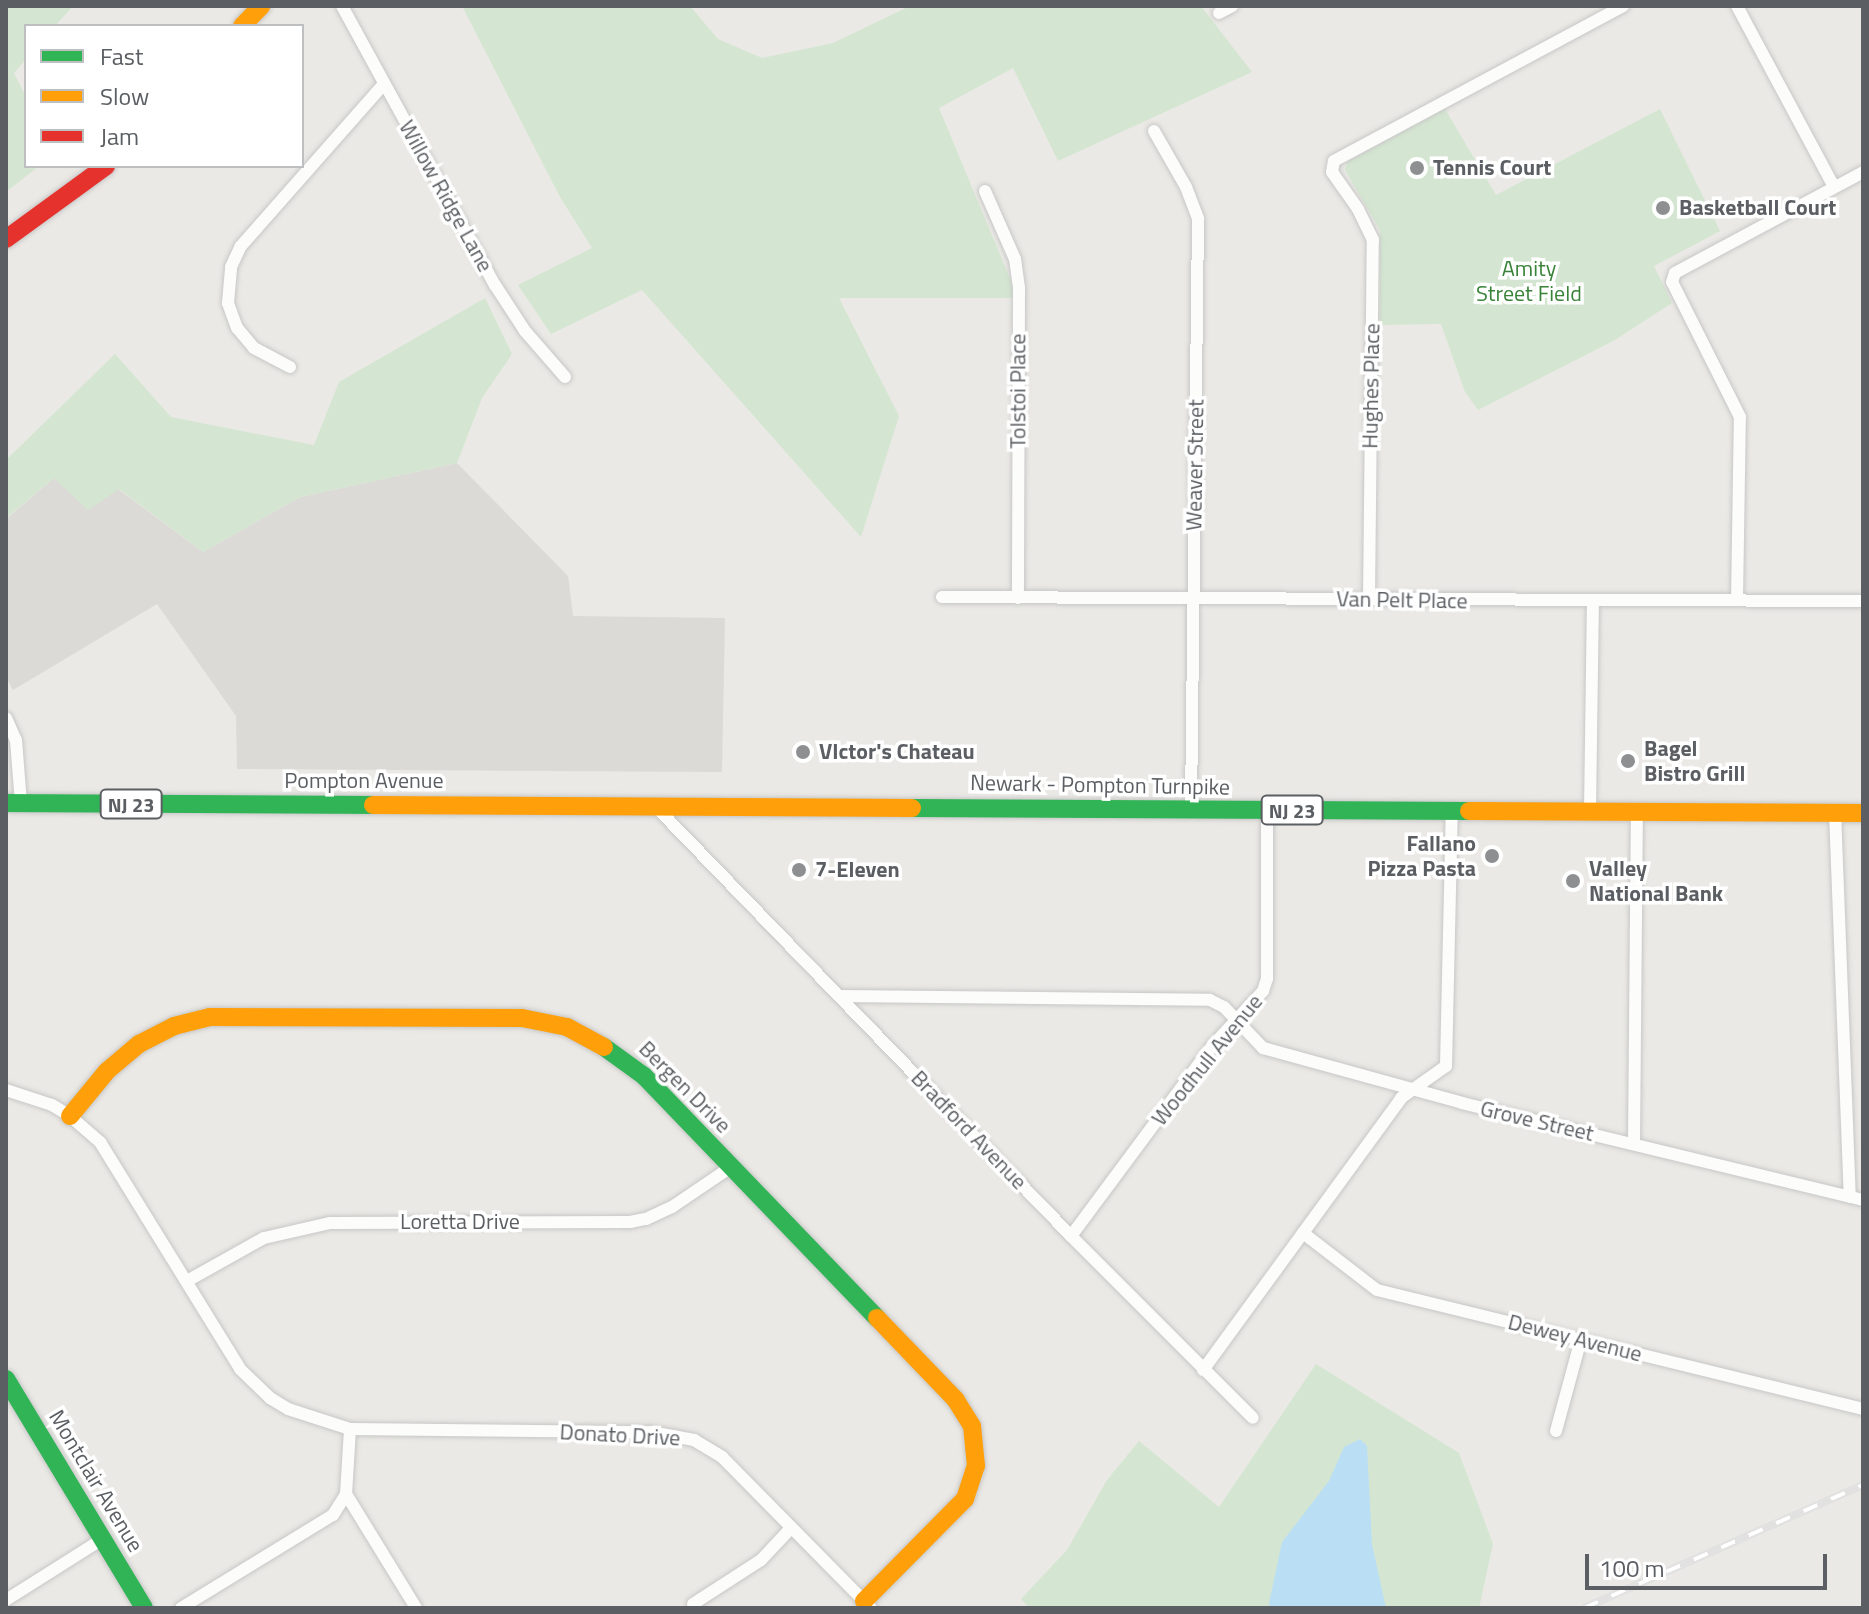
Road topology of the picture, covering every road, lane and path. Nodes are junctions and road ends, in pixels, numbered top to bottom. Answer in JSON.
{"nodes":[{"id":1,"x":261,"y":6,"type":"edge"},
{"id":2,"x":342,"y":6,"type":"edge"},
{"id":3,"x":1232,"y":6,"type":"edge"},
{"id":4,"x":1623,"y":6,"type":"edge"},
{"id":5,"x":1737,"y":6,"type":"edge"},
{"id":6,"x":1219,"y":13,"type":"dead end"},
{"id":7,"x":244,"y":24,"type":"edge"},
{"id":8,"x":384,"y":84,"type":"junction"},
{"id":9,"x":1154,"y":131,"type":"dead end"},
{"id":10,"x":103,"y":168,"type":"edge"},
{"id":11,"x":1863,"y":172,"type":"edge"},
{"id":12,"x":1834,"y":187,"type":"junction"},
{"id":13,"x":985,"y":191,"type":"dead end"},
{"id":14,"x":6,"y":239,"type":"edge"},
{"id":15,"x":290,"y":367,"type":"dead end"},
{"id":16,"x":565,"y":377,"type":"dead end"},
{"id":17,"x":942,"y":597,"type":"dead end"},
{"id":18,"x":1018,"y":598,"type":"junction"},
{"id":19,"x":1194,"y":598,"type":"junction"},
{"id":20,"x":1369,"y":600,"type":"junction"},
{"id":21,"x":1737,"y":600,"type":"junction"},
{"id":22,"x":1863,"y":601,"type":"edge"},
{"id":23,"x":1593,"y":602,"type":"junction"},
{"id":24,"x":6,"y":718,"type":"edge"},
{"id":25,"x":14,"y":803,"type":"edge"},
{"id":26,"x":656,"y":807,"type":"junction"},
{"id":27,"x":722,"y":807,"type":"joint"},
{"id":28,"x":1191,"y":809,"type":"junction"},
{"id":29,"x":1267,"y":810,"type":"junction"},
{"id":30,"x":1452,"y":811,"type":"junction"},
{"id":31,"x":1590,"y":811,"type":"junction"},
{"id":32,"x":1637,"y":812,"type":"junction"},
{"id":33,"x":1835,"y":812,"type":"junction"},
{"id":34,"x":1863,"y":813,"type":"edge"},
{"id":35,"x":840,"y":996,"type":"junction"},
{"id":36,"x":1237,"y":1021,"type":"junction"},
{"id":37,"x":1410,"y":1089,"type":"junction"},
{"id":38,"x":6,"y":1090,"type":"edge"},
{"id":39,"x":70,"y":1116,"type":"junction"},
{"id":40,"x":1634,"y":1144,"type":"junction"},
{"id":41,"x":731,"y":1167,"type":"junction"},
{"id":42,"x":1856,"y":1199,"type":"edge"},
{"id":43,"x":1303,"y":1233,"type":"junction"},
{"id":44,"x":1071,"y":1236,"type":"junction"},
{"id":45,"x":187,"y":1281,"type":"junction"},
{"id":46,"x":1581,"y":1339,"type":"junction"},
{"id":47,"x":1203,"y":1370,"type":"junction"},
{"id":48,"x":6,"y":1379,"type":"edge"},
{"id":49,"x":1863,"y":1409,"type":"edge"},
{"id":50,"x":1253,"y":1418,"type":"dead end"},
{"id":51,"x":350,"y":1429,"type":"junction"},
{"id":52,"x":1556,"y":1431,"type":"dead end"},
{"id":53,"x":346,"y":1494,"type":"junction"},
{"id":54,"x":791,"y":1528,"type":"junction"},
{"id":55,"x":104,"y":1538,"type":"junction"},
{"id":56,"x":6,"y":1600,"type":"edge"},
{"id":57,"x":693,"y":1604,"type":"dead end"},
{"id":58,"x":867,"y":1605,"type":"edge"},
{"id":59,"x":144,"y":1608,"type":"edge"},
{"id":60,"x":181,"y":1608,"type":"edge"},
{"id":61,"x":416,"y":1608,"type":"edge"}],
"edges":[{"from":1,"to":7,"type":"main road"},
{"from":2,"to":8,"type":"street","name":"Willow Ridge Lane"},
{"from":3,"to":6,"type":"street"},
{"from":4,"to":20,"type":"street","name":"Hughes Place"},
{"from":5,"to":12,"type":"street"},
{"from":8,"to":15,"type":"street"},
{"from":8,"to":16,"type":"street","name":"Willow Ridge Lane"},
{"from":9,"to":19,"type":"street","name":"Weaver Street"},
{"from":10,"to":14,"type":"main road"},
{"from":11,"to":12,"type":"street"},
{"from":12,"to":21,"type":"street"},
{"from":13,"to":18,"type":"street","name":"Tolstoi Place"},
{"from":17,"to":18,"type":"street","name":"Van Pelt Place"},
{"from":18,"to":19,"type":"street","name":"Van Pelt Place"},
{"from":19,"to":20,"type":"street","name":"Van Pelt Place"},
{"from":19,"to":28,"type":"street","name":"Weaver Street"},
{"from":20,"to":23,"type":"street","name":"Van Pelt Place"},
{"from":21,"to":22,"type":"street","name":"Van Pelt Place"},
{"from":21,"to":23,"type":"street","name":"Van Pelt Place"},
{"from":23,"to":31,"type":"street"},
{"from":24,"to":25,"type":"street"},
{"from":25,"to":26,"type":"main road","name":"Pompton Avenue","number":"NJ 23"},
{"from":26,"to":27,"type":"main road","name":"Pompton Avenue","number":"NJ 23"},
{"from":26,"to":35,"type":"street","name":"Bradford Avenue"},
{"from":27,"to":28,"type":"main road","name":"Newark - Pompton Turnpike","number":"NJ 23"},
{"from":28,"to":29,"type":"main road","name":"Newark - Pompton Turnpike","number":"NJ 23"},
{"from":29,"to":30,"type":"main road","name":"Newark - Pompton Turnpike","number":"NJ 23"},
{"from":29,"to":36,"type":"street","name":"Woodhull Avenue"},
{"from":30,"to":31,"type":"main road","name":"Newark - Pompton Turnpike","number":"NJ 23"},
{"from":30,"to":37,"type":"street"},
{"from":31,"to":32,"type":"main road","name":"Newark - Pompton Turnpike","number":"NJ 23"},
{"from":32,"to":33,"type":"main road","name":"Newark - Pompton Turnpike","number":"NJ 23"},
{"from":32,"to":40,"type":"street"},
{"from":33,"to":34,"type":"main road","name":"Newark - Pompton Turnpike","number":"NJ 23"},
{"from":33,"to":42,"type":"street"},
{"from":35,"to":36,"type":"street","name":"Grove Street"},
{"from":35,"to":44,"type":"street","name":"Bradford Avenue"},
{"from":36,"to":37,"type":"street","name":"Grove Street"},
{"from":36,"to":44,"type":"street","name":"Woodhull Avenue"},
{"from":37,"to":40,"type":"street","name":"Grove Street"},
{"from":37,"to":43,"type":"street"},
{"from":38,"to":39,"type":"street","name":"Donato Drive"},
{"from":39,"to":41,"type":"main road","name":"Bergen Drive"},
{"from":39,"to":45,"type":"street","name":"Donato Drive"},
{"from":40,"to":42,"type":"street","name":"Grove Street"},
{"from":41,"to":45,"type":"street","name":"Loretta Drive"},
{"from":41,"to":58,"type":"main road","name":"Bergen Drive"},
{"from":43,"to":46,"type":"street","name":"Dewey Avenue"},
{"from":43,"to":47,"type":"street"},
{"from":44,"to":47,"type":"street","name":"Bradford Avenue"},
{"from":45,"to":51,"type":"street","name":"Donato Drive"},
{"from":46,"to":49,"type":"street","name":"Dewey Avenue"},
{"from":46,"to":52,"type":"street"},
{"from":47,"to":50,"type":"street","name":"Bradford Avenue"},
{"from":48,"to":55,"type":"main road","name":"Montclair Avenue"},
{"from":51,"to":53,"type":"street"},
{"from":51,"to":54,"type":"street","name":"Donato Drive"},
{"from":53,"to":60,"type":"street"},
{"from":53,"to":61,"type":"street"},
{"from":54,"to":57,"type":"street"},
{"from":54,"to":58,"type":"street","name":"Donato Drive"},
{"from":55,"to":56,"type":"street"},
{"from":55,"to":59,"type":"main road","name":"Montclair Avenue"}]}
